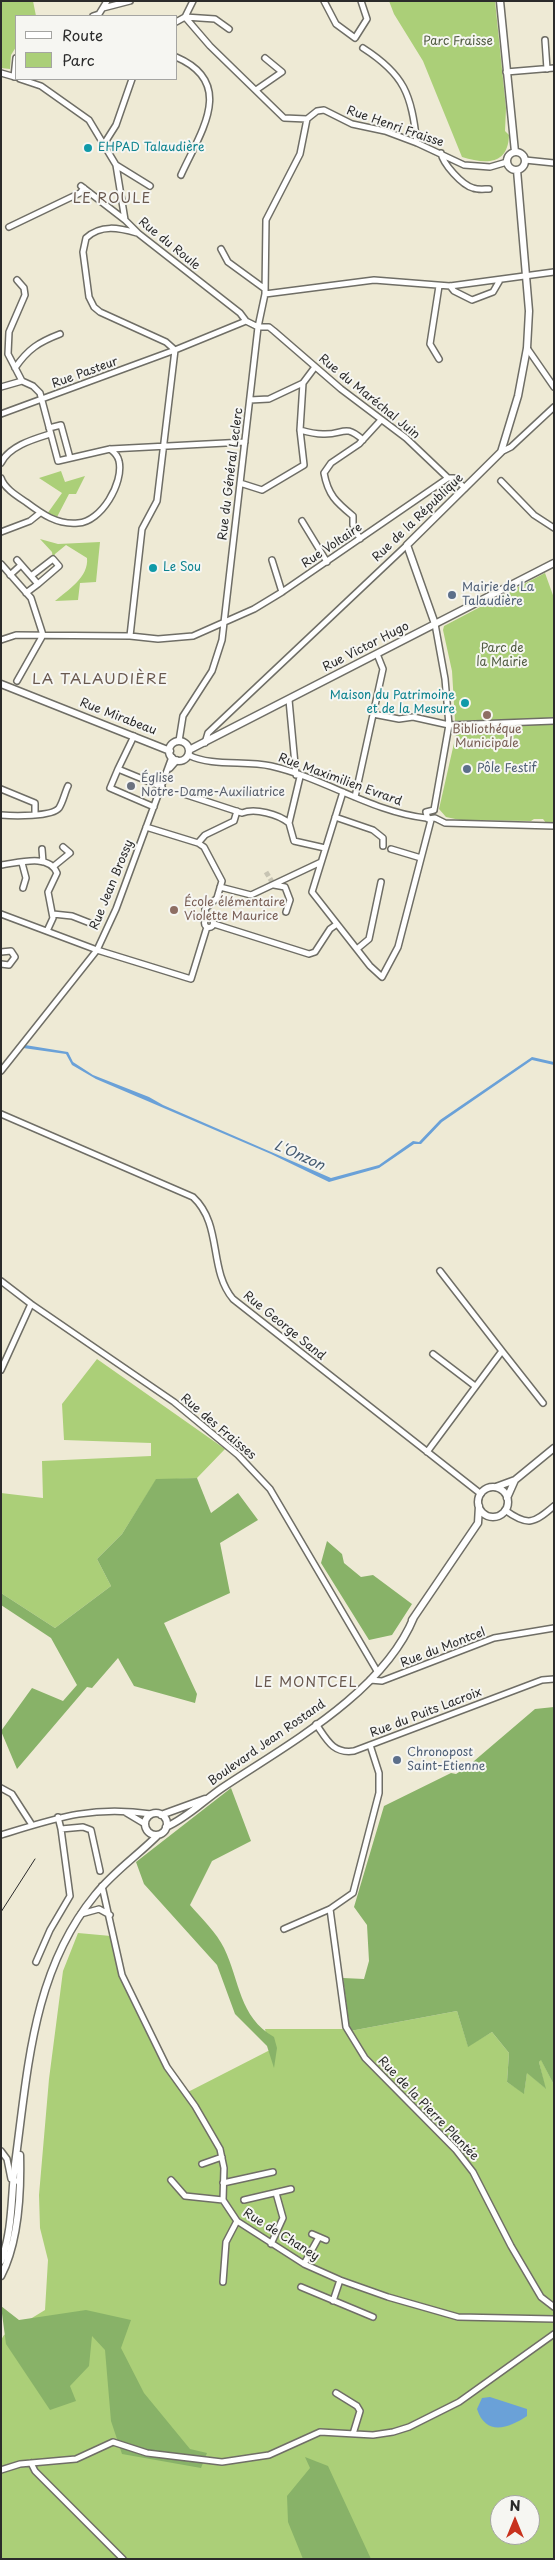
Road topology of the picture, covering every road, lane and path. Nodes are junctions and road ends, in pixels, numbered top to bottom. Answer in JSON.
{"nodes":[{"id":1,"x":107,"y":1,"type":"edge"},
{"id":2,"x":130,"y":1,"type":"edge"},
{"id":3,"x":324,"y":1,"type":"edge"},
{"id":4,"x":362,"y":1,"type":"edge"},
{"id":5,"x":500,"y":1,"type":"edge"},
{"id":6,"x":192,"y":2,"type":"edge"},
{"id":7,"x":103,"y":8,"type":"junction"},
{"id":8,"x":94,"y":15,"type":"edge"},
{"id":9,"x":184,"y":17,"type":"junction"},
{"id":10,"x":178,"y":21,"type":"edge"},
{"id":11,"x":229,"y":30,"type":"dead end"},
{"id":12,"x":545,"y":40,"type":"dead end"},
{"id":13,"x":363,"y":48,"type":"dead end"},
{"id":14,"x":178,"y":58,"type":"edge"},
{"id":15,"x":265,"y":58,"type":"dead end"},
{"id":16,"x":554,"y":68,"type":"edge"},
{"id":17,"x":547,"y":69,"type":"junction"},
{"id":18,"x":506,"y":72,"type":"junction"},
{"id":19,"x":1,"y":73,"type":"edge"},
{"id":20,"x":15,"y":77,"type":"edge"},
{"id":21,"x":23,"y":80,"type":"edge"},
{"id":22,"x":132,"y":80,"type":"edge"},
{"id":23,"x":256,"y":90,"type":"junction"},
{"id":24,"x":307,"y":119,"type":"junction"},
{"id":25,"x":417,"y":142,"type":"junction"},
{"id":26,"x":104,"y":144,"type":"junction"},
{"id":27,"x":515,"y":152,"type":"junction"},
{"id":28,"x":441,"y":153,"type":"junction"},
{"id":29,"x":525,"y":160,"type":"junction"},
{"id":30,"x":507,"y":162,"type":"junction"},
{"id":31,"x":554,"y":163,"type":"edge"},
{"id":32,"x":116,"y":165,"type":"junction"},
{"id":33,"x":517,"y":170,"type":"junction"},
{"id":34,"x":181,"y":175,"type":"dead end"},
{"id":35,"x":150,"y":186,"type":"dead end"},
{"id":36,"x":489,"y":189,"type":"dead end"},
{"id":37,"x":125,"y":220,"type":"junction"},
{"id":38,"x":9,"y":227,"type":"dead end"},
{"id":39,"x":139,"y":234,"type":"junction"},
{"id":40,"x":222,"y":249,"type":"dead end"},
{"id":41,"x":554,"y":272,"type":"edge"},
{"id":42,"x":528,"y":275,"type":"junction"},
{"id":43,"x":17,"y":280,"type":"dead end"},
{"id":44,"x":500,"y":280,"type":"junction"},
{"id":45,"x":439,"y":286,"type":"junction"},
{"id":46,"x":450,"y":286,"type":"junction"},
{"id":47,"x":265,"y":289,"type":"junction"},
{"id":48,"x":246,"y":321,"type":"junction"},
{"id":49,"x":258,"y":327,"type":"junction"},
{"id":50,"x":60,"y":334,"type":"dead end"},
{"id":51,"x":4,"y":345,"type":"edge"},
{"id":52,"x":527,"y":348,"type":"junction"},
{"id":53,"x":175,"y":350,"type":"junction"},
{"id":54,"x":439,"y":359,"type":"dead end"},
{"id":55,"x":315,"y":366,"type":"junction"},
{"id":56,"x":15,"y":368,"type":"junction"},
{"id":57,"x":22,"y":381,"type":"junction"},
{"id":58,"x":303,"y":383,"type":"junction"},
{"id":59,"x":554,"y":387,"type":"edge"},
{"id":60,"x":1,"y":388,"type":"edge"},
{"id":61,"x":41,"y":400,"type":"junction"},
{"id":62,"x":250,"y":400,"type":"junction"},
{"id":63,"x":554,"y":408,"type":"edge"},
{"id":64,"x":1,"y":414,"type":"edge"},
{"id":65,"x":382,"y":420,"type":"junction"},
{"id":66,"x":300,"y":430,"type":"junction"},
{"id":67,"x":50,"y":431,"type":"junction"},
{"id":68,"x":363,"y":440,"type":"junction"},
{"id":69,"x":245,"y":442,"type":"junction"},
{"id":70,"x":163,"y":446,"type":"junction"},
{"id":71,"x":110,"y":449,"type":"junction"},
{"id":72,"x":501,"y":452,"type":"junction"},
{"id":73,"x":70,"y":458,"type":"junction"},
{"id":74,"x":1,"y":463,"type":"edge"},
{"id":75,"x":1,"y":478,"type":"edge"},
{"id":76,"x":448,"y":478,"type":"junction"},
{"id":77,"x":501,"y":480,"type":"dead end"},
{"id":78,"x":240,"y":483,"type":"junction"},
{"id":79,"x":465,"y":488,"type":"junction"},
{"id":80,"x":40,"y":513,"type":"junction"},
{"id":81,"x":302,"y":521,"type":"dead end"},
{"id":82,"x":554,"y":528,"type":"edge"},
{"id":83,"x":1,"y":532,"type":"edge"},
{"id":84,"x":360,"y":539,"type":"junction"},
{"id":85,"x":407,"y":545,"type":"junction"},
{"id":86,"x":17,"y":560,"type":"dead end"},
{"id":87,"x":272,"y":560,"type":"dead end"},
{"id":88,"x":327,"y":562,"type":"junction"},
{"id":89,"x":554,"y":563,"type":"edge"},
{"id":90,"x":1,"y":564,"type":"edge"},
{"id":91,"x":22,"y":565,"type":"junction"},
{"id":92,"x":10,"y":574,"type":"junction"},
{"id":93,"x":31,"y":576,"type":"junction"},
{"id":94,"x":38,"y":584,"type":"junction"},
{"id":95,"x":26,"y":592,"type":"junction"},
{"id":96,"x":282,"y":592,"type":"junction"},
{"id":97,"x":222,"y":623,"type":"junction"},
{"id":98,"x":435,"y":624,"type":"junction"},
{"id":99,"x":43,"y":635,"type":"junction"},
{"id":100,"x":130,"y":636,"type":"junction"},
{"id":101,"x":1,"y":640,"type":"edge"},
{"id":102,"x":377,"y":654,"type":"junction"},
{"id":103,"x":17,"y":681,"type":"dead end"},
{"id":104,"x":1,"y":684,"type":"edge"},
{"id":105,"x":289,"y":700,"type":"junction"},
{"id":106,"x":373,"y":714,"type":"junction"},
{"id":107,"x":554,"y":720,"type":"edge"},
{"id":108,"x":449,"y":725,"type":"junction"},
{"id":109,"x":134,"y":736,"type":"junction"},
{"id":110,"x":179,"y":742,"type":"junction"},
{"id":111,"x":206,"y":742,"type":"junction"},
{"id":112,"x":188,"y":752,"type":"junction"},
{"id":113,"x":173,"y":756,"type":"junction"},
{"id":114,"x":118,"y":769,"type":"junction"},
{"id":115,"x":298,"y":776,"type":"junction"},
{"id":116,"x":68,"y":786,"type":"dead end"},
{"id":117,"x":162,"y":787,"type":"junction"},
{"id":118,"x":1,"y":789,"type":"edge"},
{"id":119,"x":343,"y":792,"type":"junction"},
{"id":120,"x":187,"y":795,"type":"dead end"},
{"id":121,"x":355,"y":797,"type":"junction"},
{"id":122,"x":154,"y":807,"type":"junction"},
{"id":123,"x":434,"y":810,"type":"junction"},
{"id":124,"x":237,"y":811,"type":"junction"},
{"id":125,"x":1,"y":814,"type":"edge"},
{"id":126,"x":35,"y":814,"type":"junction"},
{"id":127,"x":335,"y":816,"type":"junction"},
{"id":128,"x":431,"y":819,"type":"junction"},
{"id":129,"x":289,"y":823,"type":"junction"},
{"id":130,"x":554,"y":826,"type":"edge"},
{"id":131,"x":146,"y":827,"type":"junction"},
{"id":132,"x":198,"y":843,"type":"junction"},
{"id":133,"x":383,"y":846,"type":"dead end"},
{"id":134,"x":63,"y":847,"type":"dead end"},
{"id":135,"x":325,"y":848,"type":"junction"},
{"id":136,"x":42,"y":849,"type":"dead end"},
{"id":137,"x":390,"y":850,"type":"dead end"},
{"id":138,"x":421,"y":858,"type":"junction"},
{"id":139,"x":43,"y":862,"type":"junction"},
{"id":140,"x":321,"y":862,"type":"junction"},
{"id":141,"x":22,"y":863,"type":"junction"},
{"id":142,"x":1,"y":865,"type":"edge"},
{"id":143,"x":54,"y":866,"type":"junction"},
{"id":144,"x":381,"y":882,"type":"dead end"},
{"id":145,"x":274,"y":885,"type":"junction"},
{"id":146,"x":220,"y":887,"type":"junction"},
{"id":147,"x":23,"y":888,"type":"dead end"},
{"id":148,"x":286,"y":912,"type":"dead end"},
{"id":149,"x":1,"y":914,"type":"edge"},
{"id":150,"x":53,"y":914,"type":"junction"},
{"id":151,"x":208,"y":919,"type":"junction"},
{"id":152,"x":214,"y":924,"type":"junction"},
{"id":153,"x":337,"y":924,"type":"junction"},
{"id":154,"x":96,"y":925,"type":"dead end"},
{"id":155,"x":207,"y":927,"type":"junction"},
{"id":156,"x":47,"y":931,"type":"junction"},
{"id":157,"x":357,"y":949,"type":"junction"},
{"id":158,"x":97,"y":950,"type":"junction"},
{"id":159,"x":1,"y":952,"type":"edge"},
{"id":160,"x":1,"y":964,"type":"edge"},
{"id":161,"x":1,"y":1071,"type":"edge"},
{"id":162,"x":1,"y":1114,"type":"edge"},
{"id":163,"x":440,"y":1271,"type":"dead end"},
{"id":164,"x":1,"y":1280,"type":"edge"},
{"id":165,"x":31,"y":1304,"type":"junction"},
{"id":166,"x":502,"y":1351,"type":"junction"},
{"id":167,"x":432,"y":1354,"type":"dead end"},
{"id":168,"x":1,"y":1370,"type":"edge"},
{"id":169,"x":475,"y":1386,"type":"junction"},
{"id":170,"x":543,"y":1403,"type":"dead end"},
{"id":171,"x":554,"y":1448,"type":"edge"},
{"id":172,"x":427,"y":1452,"type":"junction"},
{"id":173,"x":515,"y":1480,"type":"junction"},
{"id":174,"x":496,"y":1487,"type":"junction"},
{"id":175,"x":480,"y":1494,"type":"junction"},
{"id":176,"x":507,"y":1498,"type":"junction"},
{"id":177,"x":479,"y":1506,"type":"junction"},
{"id":178,"x":554,"y":1506,"type":"edge"},
{"id":179,"x":505,"y":1510,"type":"junction"},
{"id":180,"x":490,"y":1516,"type":"junction"},
{"id":181,"x":478,"y":1522,"type":"junction"},
{"id":182,"x":554,"y":1628,"type":"edge"},
{"id":183,"x":377,"y":1671,"type":"junction"},
{"id":184,"x":554,"y":1679,"type":"edge"},
{"id":185,"x":370,"y":1680,"type":"junction"},
{"id":186,"x":316,"y":1724,"type":"junction"},
{"id":187,"x":370,"y":1745,"type":"junction"},
{"id":188,"x":1,"y":1788,"type":"edge"},
{"id":189,"x":206,"y":1799,"type":"junction"},
{"id":190,"x":125,"y":1812,"type":"junction"},
{"id":191,"x":151,"y":1814,"type":"junction"},
{"id":192,"x":161,"y":1815,"type":"junction"},
{"id":193,"x":58,"y":1817,"type":"junction"},
{"id":194,"x":145,"y":1824,"type":"junction"},
{"id":195,"x":32,"y":1825,"type":"junction"},
{"id":196,"x":166,"y":1828,"type":"junction"},
{"id":197,"x":61,"y":1829,"type":"junction"},
{"id":198,"x":148,"y":1832,"type":"junction"},
{"id":199,"x":1,"y":1835,"type":"edge"},
{"id":200,"x":158,"y":1835,"type":"junction"},
{"id":201,"x":145,"y":1846,"type":"junction"},
{"id":202,"x":100,"y":1871,"type":"dead end"},
{"id":203,"x":102,"y":1886,"type":"junction"},
{"id":204,"x":330,"y":1909,"type":"junction"},
{"id":205,"x":81,"y":1914,"type":"junction"},
{"id":206,"x":110,"y":1915,"type":"junction"},
{"id":207,"x":284,"y":1929,"type":"dead end"},
{"id":208,"x":36,"y":1962,"type":"dead end"},
{"id":209,"x":1,"y":2151,"type":"edge"},
{"id":210,"x":222,"y":2157,"type":"junction"},
{"id":211,"x":202,"y":2164,"type":"dead end"},
{"id":212,"x":273,"y":2172,"type":"dead end"},
{"id":213,"x":171,"y":2180,"type":"dead end"},
{"id":214,"x":14,"y":2181,"type":"junction"},
{"id":215,"x":223,"y":2183,"type":"junction"},
{"id":216,"x":291,"y":2189,"type":"dead end"},
{"id":217,"x":276,"y":2193,"type":"junction"},
{"id":218,"x":222,"y":2200,"type":"junction"},
{"id":219,"x":244,"y":2200,"type":"dead end"},
{"id":220,"x":237,"y":2221,"type":"junction"},
{"id":221,"x":312,"y":2234,"type":"dead end"},
{"id":222,"x":319,"y":2237,"type":"junction"},
{"id":223,"x":326,"y":2240,"type":"dead end"},
{"id":224,"x":271,"y":2244,"type":"junction"},
{"id":225,"x":1,"y":2261,"type":"edge"},
{"id":226,"x":304,"y":2264,"type":"junction"},
{"id":227,"x":1,"y":2276,"type":"edge"},
{"id":228,"x":340,"y":2280,"type":"junction"},
{"id":229,"x":223,"y":2282,"type":"dead end"},
{"id":230,"x":301,"y":2287,"type":"dead end"},
{"id":231,"x":333,"y":2301,"type":"junction"},
{"id":232,"x":554,"y":2307,"type":"edge"},
{"id":233,"x":373,"y":2317,"type":"dead end"},
{"id":234,"x":554,"y":2319,"type":"edge"},
{"id":235,"x":554,"y":2334,"type":"edge"},
{"id":236,"x":336,"y":2393,"type":"dead end"},
{"id":237,"x":353,"y":2434,"type":"junction"},
{"id":238,"x":31,"y":2463,"type":"junction"},
{"id":239,"x":1,"y":2470,"type":"edge"},
{"id":240,"x":123,"y":2559,"type":"edge"}],
"edges":[{"from":1,"to":7,"type":"street"},
{"from":2,"to":7,"type":"street"},
{"from":3,"to":4,"type":"street"},
{"from":5,"to":18,"type":"main road"},
{"from":6,"to":9,"type":"street"},
{"from":7,"to":8,"type":"street"},
{"from":9,"to":10,"type":"street"},
{"from":9,"to":11,"type":"street"},
{"from":9,"to":23,"type":"street"},
{"from":12,"to":17,"type":"street"},
{"from":13,"to":25,"type":"street"},
{"from":14,"to":34,"type":"street"},
{"from":15,"to":23,"type":"street"},
{"from":16,"to":17,"type":"street"},
{"from":17,"to":18,"type":"street"},
{"from":18,"to":27,"type":"main road"},
{"from":19,"to":20,"type":"street"},
{"from":21,"to":26,"type":"street","name":"Rue du Roule"},
{"from":22,"to":26,"type":"street"},
{"from":23,"to":24,"type":"street"},
{"from":24,"to":25,"type":"street","name":"Rue Henri Fraisse"},
{"from":24,"to":47,"type":"street","name":"Rue du Général Leclerc"},
{"from":25,"to":28,"type":"street","name":"Rue Henri Fraisse"},
{"from":26,"to":32,"type":"street","name":"Rue du Roule"},
{"from":27,"to":29,"type":"main road"},
{"from":27,"to":30,"type":"main road"},
{"from":28,"to":30,"type":"street","name":"Rue Henri Fraisse"},
{"from":28,"to":36,"type":"street"},
{"from":29,"to":31,"type":"street"},
{"from":29,"to":33,"type":"main road"},
{"from":30,"to":33,"type":"main road"},
{"from":32,"to":35,"type":"street"},
{"from":32,"to":37,"type":"street","name":"Rue du Roule"},
{"from":33,"to":42,"type":"main road","name":"Rue de la République"},
{"from":37,"to":38,"type":"street"},
{"from":37,"to":39,"type":"street","name":"Rue du Roule"},
{"from":39,"to":48,"type":"street","name":"Rue du Roule"},
{"from":39,"to":53,"type":"street"},
{"from":40,"to":47,"type":"street"},
{"from":41,"to":42,"type":"street"},
{"from":42,"to":44,"type":"street"},
{"from":42,"to":52,"type":"main road","name":"Rue de la République"},
{"from":43,"to":51,"type":"street"},
{"from":44,"to":46,"type":"street"},
{"from":44,"to":46,"type":"street"},
{"from":45,"to":46,"type":"street"},
{"from":45,"to":47,"type":"street"},
{"from":45,"to":54,"type":"street"},
{"from":47,"to":49,"type":"street","name":"Rue du Général Leclerc"},
{"from":48,"to":49,"type":"street","name":"Rue du Roule"},
{"from":48,"to":53,"type":"street","name":"Rue Pasteur"},
{"from":49,"to":55,"type":"street","name":"Rue du Maréchal Juin"},
{"from":49,"to":62,"type":"street","name":"Rue du Général Leclerc"},
{"from":50,"to":56,"type":"street"},
{"from":51,"to":56,"type":"street"},
{"from":52,"to":59,"type":"street"},
{"from":52,"to":72,"type":"main road","name":"Rue de la République"},
{"from":53,"to":61,"type":"street","name":"Rue Pasteur"},
{"from":53,"to":70,"type":"street"},
{"from":55,"to":58,"type":"street"},
{"from":55,"to":65,"type":"street","name":"Rue du Maréchal Juin"},
{"from":56,"to":57,"type":"street"},
{"from":57,"to":60,"type":"street"},
{"from":57,"to":61,"type":"street"},
{"from":58,"to":62,"type":"street"},
{"from":58,"to":66,"type":"street"},
{"from":61,"to":64,"type":"street","name":"Rue Pasteur"},
{"from":61,"to":67,"type":"street"},
{"from":62,"to":69,"type":"street","name":"Rue du Général Leclerc"},
{"from":63,"to":72,"type":"street"},
{"from":65,"to":68,"type":"street"},
{"from":65,"to":76,"type":"street","name":"Rue du Maréchal Juin"},
{"from":66,"to":68,"type":"street"},
{"from":66,"to":78,"type":"street"},
{"from":67,"to":73,"type":"street"},
{"from":67,"to":73,"type":"street"},
{"from":67,"to":74,"type":"street"},
{"from":68,"to":84,"type":"street"},
{"from":69,"to":70,"type":"street"},
{"from":69,"to":78,"type":"street","name":"Rue du Général Leclerc"},
{"from":70,"to":71,"type":"street"},
{"from":70,"to":100,"type":"street"},
{"from":71,"to":73,"type":"street"},
{"from":71,"to":80,"type":"street"},
{"from":72,"to":79,"type":"main road","name":"Rue de la République"},
{"from":75,"to":80,"type":"street"},
{"from":76,"to":79,"type":"street","name":"Rue du Maréchal Juin"},
{"from":76,"to":84,"type":"street","name":"Rue Voltaire"},
{"from":77,"to":82,"type":"street"},
{"from":78,"to":97,"type":"street","name":"Rue du Général Leclerc"},
{"from":79,"to":85,"type":"main road","name":"Rue de la République"},
{"from":80,"to":83,"type":"street"},
{"from":81,"to":88,"type":"street"},
{"from":84,"to":88,"type":"street","name":"Rue Voltaire"},
{"from":85,"to":98,"type":"main road"},
{"from":85,"to":111,"type":"street","name":"Rue de la République"},
{"from":86,"to":91,"type":"street"},
{"from":87,"to":96,"type":"street"},
{"from":88,"to":96,"type":"street","name":"Rue Voltaire"},
{"from":89,"to":98,"type":"main road","name":"Rue Victor Hugo"},
{"from":90,"to":92,"type":"street"},
{"from":91,"to":92,"type":"street"},
{"from":91,"to":93,"type":"street"},
{"from":92,"to":95,"type":"street"},
{"from":93,"to":94,"type":"street"},
{"from":93,"to":94,"type":"street"},
{"from":94,"to":95,"type":"street"},
{"from":95,"to":99,"type":"street"},
{"from":96,"to":97,"type":"street","name":"Rue Voltaire"},
{"from":97,"to":100,"type":"street","name":"Rue Voltaire"},
{"from":97,"to":110,"type":"street","name":"Rue du Général Leclerc"},
{"from":98,"to":102,"type":"main road","name":"Rue Victor Hugo"},
{"from":98,"to":108,"type":"street"},
{"from":99,"to":100,"type":"street","name":"Rue Voltaire"},
{"from":99,"to":101,"type":"street","name":"Rue Voltaire"},
{"from":99,"to":103,"type":"street"},
{"from":102,"to":105,"type":"main road","name":"Rue Victor Hugo"},
{"from":102,"to":106,"type":"street"},
{"from":104,"to":109,"type":"main road","name":"Rue Mirabeau"},
{"from":105,"to":111,"type":"main road","name":"Rue Victor Hugo"},
{"from":105,"to":115,"type":"street"},
{"from":106,"to":108,"type":"street"},
{"from":106,"to":121,"type":"street"},
{"from":107,"to":108,"type":"street"},
{"from":108,"to":123,"type":"street"},
{"from":109,"to":113,"type":"main road","name":"Rue Mirabeau"},
{"from":109,"to":114,"type":"street"},
{"from":110,"to":112,"type":"main road"},
{"from":110,"to":113,"type":"main road"},
{"from":111,"to":112,"type":"main road","name":"Rue Victor Hugo"},
{"from":112,"to":113,"type":"main road"},
{"from":112,"to":115,"type":"street","name":"Rue Maximilien Evrard"},
{"from":113,"to":117,"type":"street","name":"Rue Jean Brossy"},
{"from":114,"to":117,"type":"street"},
{"from":114,"to":122,"type":"street"},
{"from":115,"to":119,"type":"street","name":"Rue Maximilien Evrard"},
{"from":115,"to":129,"type":"street"},
{"from":116,"to":126,"type":"street"},
{"from":117,"to":122,"type":"street","name":"Rue Jean Brossy"},
{"from":118,"to":126,"type":"street"},
{"from":119,"to":121,"type":"street","name":"Rue Maximilien Evrard"},
{"from":119,"to":127,"type":"street"},
{"from":120,"to":124,"type":"street"},
{"from":121,"to":128,"type":"street","name":"Rue Maximilien Evrard"},
{"from":122,"to":131,"type":"street","name":"Rue Jean Brossy"},
{"from":123,"to":128,"type":"street"},
{"from":123,"to":128,"type":"street"},
{"from":124,"to":129,"type":"street"},
{"from":124,"to":132,"type":"street"},
{"from":125,"to":126,"type":"street"},
{"from":127,"to":133,"type":"street"},
{"from":127,"to":135,"type":"street"},
{"from":128,"to":130,"type":"street","name":"Rue Maximilien Evrard"},
{"from":128,"to":138,"type":"street"},
{"from":129,"to":135,"type":"street"},
{"from":131,"to":132,"type":"street"},
{"from":131,"to":158,"type":"street","name":"Rue Jean Brossy"},
{"from":132,"to":146,"type":"street"},
{"from":134,"to":143,"type":"street"},
{"from":135,"to":140,"type":"street"},
{"from":136,"to":139,"type":"street"},
{"from":137,"to":138,"type":"street"},
{"from":138,"to":157,"type":"street"},
{"from":139,"to":141,"type":"street"},
{"from":139,"to":143,"type":"street"},
{"from":140,"to":145,"type":"street"},
{"from":140,"to":153,"type":"street"},
{"from":141,"to":142,"type":"street"},
{"from":141,"to":147,"type":"street"},
{"from":143,"to":150,"type":"street"},
{"from":144,"to":157,"type":"street"},
{"from":145,"to":146,"type":"street"},
{"from":145,"to":148,"type":"street"},
{"from":146,"to":151,"type":"street"},
{"from":149,"to":156,"type":"street"},
{"from":150,"to":154,"type":"street"},
{"from":150,"to":156,"type":"street"},
{"from":151,"to":152,"type":"street"},
{"from":151,"to":155,"type":"street"},
{"from":152,"to":153,"type":"street"},
{"from":152,"to":155,"type":"street"},
{"from":153,"to":157,"type":"street"},
{"from":155,"to":158,"type":"street"},
{"from":156,"to":158,"type":"street"},
{"from":158,"to":161,"type":"street","name":"Rue Jean Brossy"},
{"from":159,"to":160,"type":"street"},
{"from":162,"to":172,"type":"street","name":"Rue George Sand"},
{"from":163,"to":166,"type":"street"},
{"from":164,"to":165,"type":"street","name":"Rue des Fraisses"},
{"from":165,"to":168,"type":"street"},
{"from":165,"to":183,"type":"street","name":"Rue des Fraisses"},
{"from":166,"to":169,"type":"street"},
{"from":166,"to":170,"type":"street"},
{"from":167,"to":169,"type":"street"},
{"from":169,"to":172,"type":"street"},
{"from":171,"to":173,"type":"main road"},
{"from":172,"to":175,"type":"street","name":"Rue George Sand"},
{"from":173,"to":174,"type":"main road"},
{"from":173,"to":176,"type":"main road"},
{"from":174,"to":175,"type":"main road"},
{"from":174,"to":176,"type":"main road"},
{"from":175,"to":177,"type":"main road"},
{"from":176,"to":179,"type":"main road"},
{"from":177,"to":180,"type":"main road"},
{"from":177,"to":181,"type":"main road"},
{"from":178,"to":179,"type":"street"},
{"from":179,"to":180,"type":"main road"},
{"from":180,"to":181,"type":"main road"},
{"from":181,"to":183,"type":"main road","name":"Boulevard Jean Rostand"},
{"from":182,"to":185,"type":"street","name":"Rue du Montcel"},
{"from":183,"to":185,"type":"main road","name":"Boulevard Jean Rostand"},
{"from":184,"to":187,"type":"street","name":"Rue du Puits Lacroix"},
{"from":185,"to":186,"type":"main road","name":"Boulevard Jean Rostand"},
{"from":186,"to":187,"type":"street","name":"Rue du Puits Lacroix"},
{"from":186,"to":189,"type":"main road","name":"Boulevard Jean Rostand"},
{"from":187,"to":204,"type":"street"},
{"from":188,"to":195,"type":"street"},
{"from":189,"to":192,"type":"main road"},
{"from":189,"to":196,"type":"main road","name":"Boulevard Jean Rostand"},
{"from":190,"to":191,"type":"street"},
{"from":190,"to":193,"type":"street"},
{"from":190,"to":194,"type":"street"},
{"from":191,"to":192,"type":"main road"},
{"from":191,"to":194,"type":"main road"},
{"from":192,"to":196,"type":"main road"},
{"from":193,"to":195,"type":"street"},
{"from":193,"to":197,"type":"street"},
{"from":194,"to":198,"type":"main road"},
{"from":195,"to":199,"type":"street"},
{"from":196,"to":200,"type":"main road"},
{"from":197,"to":202,"type":"street"},
{"from":197,"to":208,"type":"street"},
{"from":198,"to":200,"type":"main road"},
{"from":198,"to":201,"type":"main road"},
{"from":200,"to":201,"type":"main road"},
{"from":201,"to":203,"type":"main road"},
{"from":203,"to":205,"type":"main road"},
{"from":203,"to":206,"type":"street"},
{"from":204,"to":207,"type":"street"},
{"from":204,"to":232,"type":"street","name":"Rue de la Pierre Plantée"},
{"from":205,"to":206,"type":"street"},
{"from":205,"to":214,"type":"main road"},
{"from":206,"to":210,"type":"street"},
{"from":209,"to":214,"type":"street"},
{"from":210,"to":211,"type":"street"},
{"from":210,"to":215,"type":"street"},
{"from":212,"to":215,"type":"street"},
{"from":213,"to":218,"type":"street"},
{"from":214,"to":225,"type":"main road"},
{"from":214,"to":227,"type":"main road"},
{"from":215,"to":218,"type":"street"},
{"from":216,"to":217,"type":"street"},
{"from":217,"to":219,"type":"street"},
{"from":217,"to":224,"type":"street"},
{"from":218,"to":220,"type":"street","name":"Rue de Chaney"},
{"from":220,"to":224,"type":"street","name":"Rue de Chaney"},
{"from":220,"to":229,"type":"street"},
{"from":221,"to":222,"type":"street"},
{"from":222,"to":223,"type":"street"},
{"from":222,"to":226,"type":"street"},
{"from":224,"to":226,"type":"street","name":"Rue de Chaney"},
{"from":226,"to":228,"type":"street","name":"Rue de Chaney"},
{"from":228,"to":231,"type":"street"},
{"from":228,"to":234,"type":"street","name":"Rue de Chaney"},
{"from":230,"to":231,"type":"street"},
{"from":231,"to":233,"type":"street"},
{"from":235,"to":237,"type":"street"},
{"from":236,"to":237,"type":"street"},
{"from":237,"to":238,"type":"street"},
{"from":238,"to":239,"type":"street"},
{"from":238,"to":240,"type":"street"}]}
